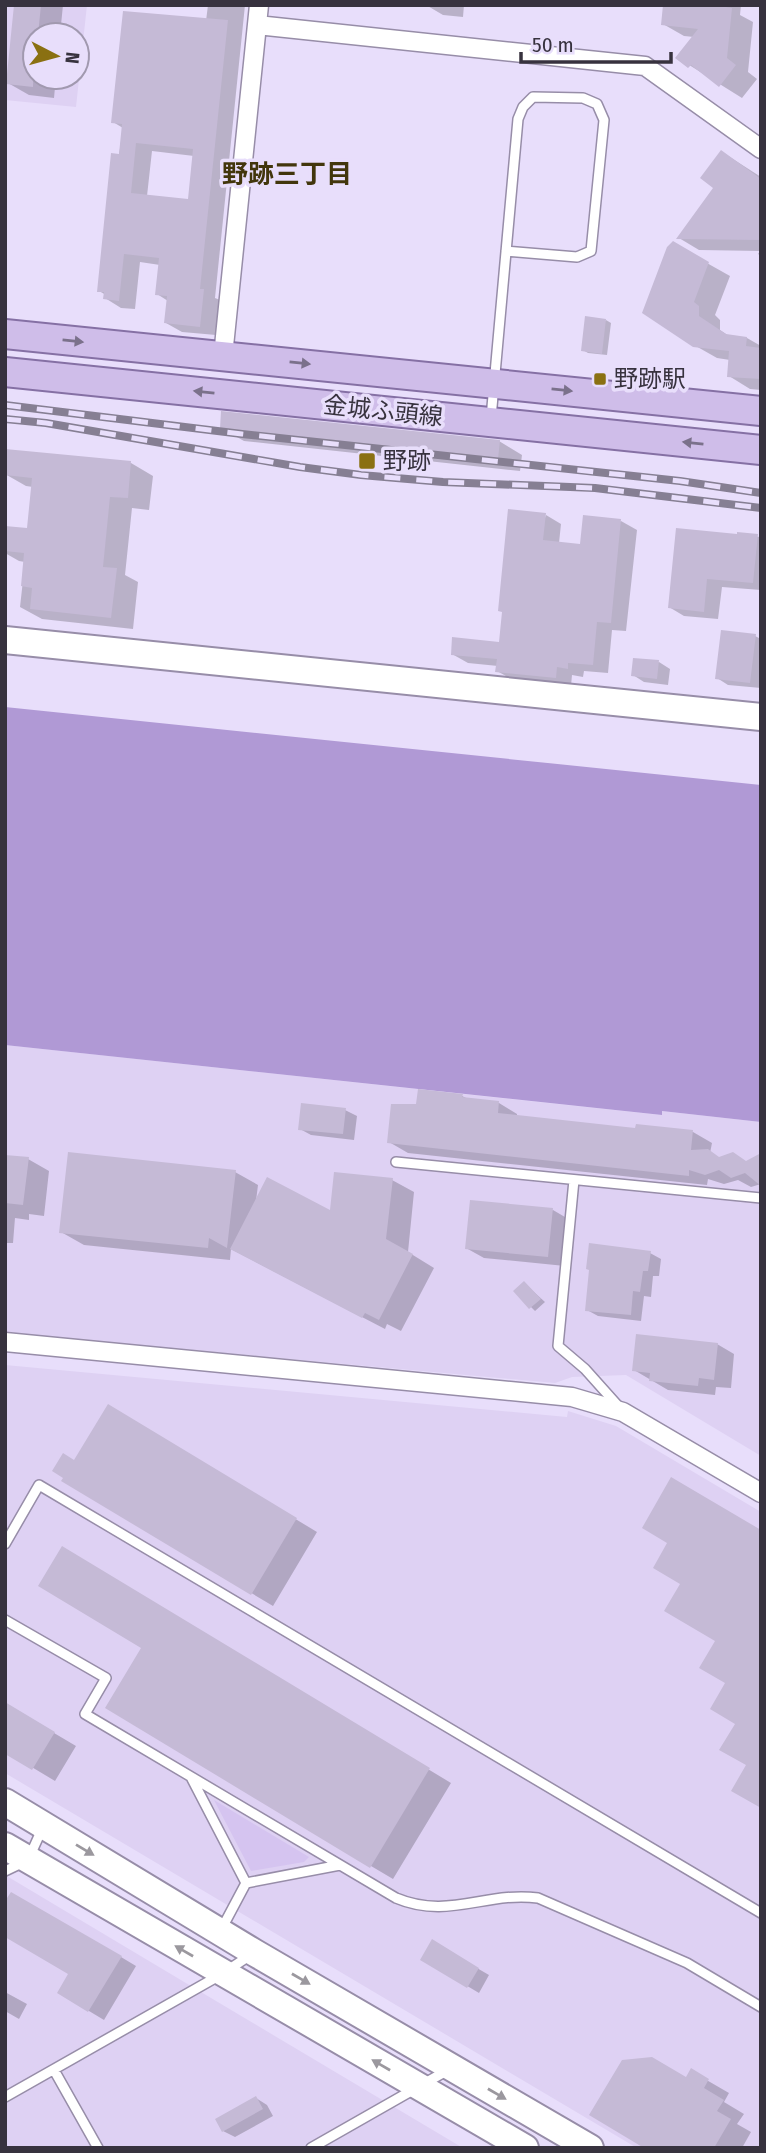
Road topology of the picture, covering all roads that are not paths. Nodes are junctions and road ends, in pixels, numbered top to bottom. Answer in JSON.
{"nodes":[{"id":1,"x":259,"y":5,"type":"edge"},
{"id":2,"x":257,"y":25,"type":"junction"},
{"id":3,"x":761,"y":149,"type":"edge"},
{"id":4,"x":506,"y":251,"type":"junction"},
{"id":5,"x":5,"y":334,"type":"edge"},
{"id":6,"x":223,"y":356,"type":"junction"},
{"id":7,"x":5,"y":372,"type":"edge"},
{"id":8,"x":495,"y":384,"type":"junction"},
{"id":9,"x":761,"y":411,"type":"edge"},
{"id":10,"x":491,"y":422,"type":"junction"},
{"id":11,"x":761,"y":450,"type":"edge"},
{"id":12,"x":5,"y":640,"type":"edge"},
{"id":13,"x":761,"y":717,"type":"edge"},
{"id":14,"x":396,"y":1162,"type":"dead end"},
{"id":15,"x":574,"y":1180,"type":"junction"},
{"id":16,"x":761,"y":1198,"type":"edge"},
{"id":17,"x":5,"y":1342,"type":"edge"},
{"id":18,"x":623,"y":1412,"type":"junction"},
{"id":19,"x":761,"y":1493,"type":"edge"},
{"id":20,"x":5,"y":1544,"type":"edge"},
{"id":21,"x":5,"y":1620,"type":"edge"},
{"id":22,"x":191,"y":1777,"type":"junction"},
{"id":23,"x":5,"y":1802,"type":"edge"},
{"id":24,"x":43,"y":1825,"type":"junction"},
{"id":25,"x":13,"y":1859,"type":"edge"},
{"id":26,"x":340,"y":1865,"type":"junction"},
{"id":27,"x":246,"y":1882,"type":"junction"},
{"id":28,"x":761,"y":1913,"type":"edge"},
{"id":29,"x":220,"y":1931,"type":"junction"},
{"id":30,"x":255,"y":1952,"type":"junction"},
{"id":31,"x":222,"y":1974,"type":"junction"},
{"id":32,"x":761,"y":2007,"type":"edge"},
{"id":33,"x":452,"y":2067,"type":"junction"},
{"id":34,"x":54,"y":2070,"type":"junction"},
{"id":35,"x":419,"y":2087,"type":"junction"},
{"id":36,"x":5,"y":2097,"type":"edge"},
{"id":37,"x":587,"y":2147,"type":"edge"},
{"id":38,"x":98,"y":2148,"type":"edge"},
{"id":39,"x":310,"y":2148,"type":"edge"},
{"id":40,"x":525,"y":2148,"type":"edge"}],
"edges":[{"from":1,"to":2,"type":"street"},
{"from":2,"to":3,"type":"street"},
{"from":2,"to":6,"type":"street"},
{"from":4,"to":4,"type":"lane"},
{"from":4,"to":8,"type":"lane"},
{"from":5,"to":6,"type":"main road","name":"金城ふ頭線","one_way":true},
{"from":6,"to":8,"type":"main road","name":"金城ふ頭線","one_way":true},
{"from":10,"to":7,"type":"main road","name":"金城ふ頭線","one_way":true},
{"from":8,"to":9,"type":"main road","name":"金城ふ頭線","one_way":true},
{"from":8,"to":10,"type":"lane"},
{"from":11,"to":10,"type":"main road","name":"金城ふ頭線","one_way":true},
{"from":12,"to":13,"type":"street"},
{"from":14,"to":15,"type":"lane"},
{"from":15,"to":16,"type":"lane"},
{"from":15,"to":18,"type":"lane"},
{"from":17,"to":18,"type":"street"},
{"from":18,"to":19,"type":"street"},
{"from":20,"to":28,"type":"lane"},
{"from":21,"to":22,"type":"lane"},
{"from":22,"to":26,"type":"lane"},
{"from":22,"to":27,"type":"lane"},
{"from":23,"to":24,"type":"street"},
{"from":24,"to":25,"type":"lane"},
{"from":24,"to":29,"type":"street","one_way":true},
{"from":31,"to":25,"type":"street","one_way":true},
{"from":26,"to":27,"type":"lane"},
{"from":26,"to":32,"type":"lane"},
{"from":27,"to":29,"type":"lane"},
{"from":29,"to":30,"type":"street"},
{"from":30,"to":31,"type":"lane"},
{"from":30,"to":33,"type":"street","one_way":true},
{"from":31,"to":34,"type":"lane"},
{"from":35,"to":31,"type":"street","one_way":true},
{"from":33,"to":35,"type":"lane"},
{"from":33,"to":37,"type":"street","one_way":true},
{"from":34,"to":36,"type":"lane"},
{"from":34,"to":38,"type":"lane"},
{"from":35,"to":39,"type":"lane"},
{"from":35,"to":40,"type":"street"}]}
